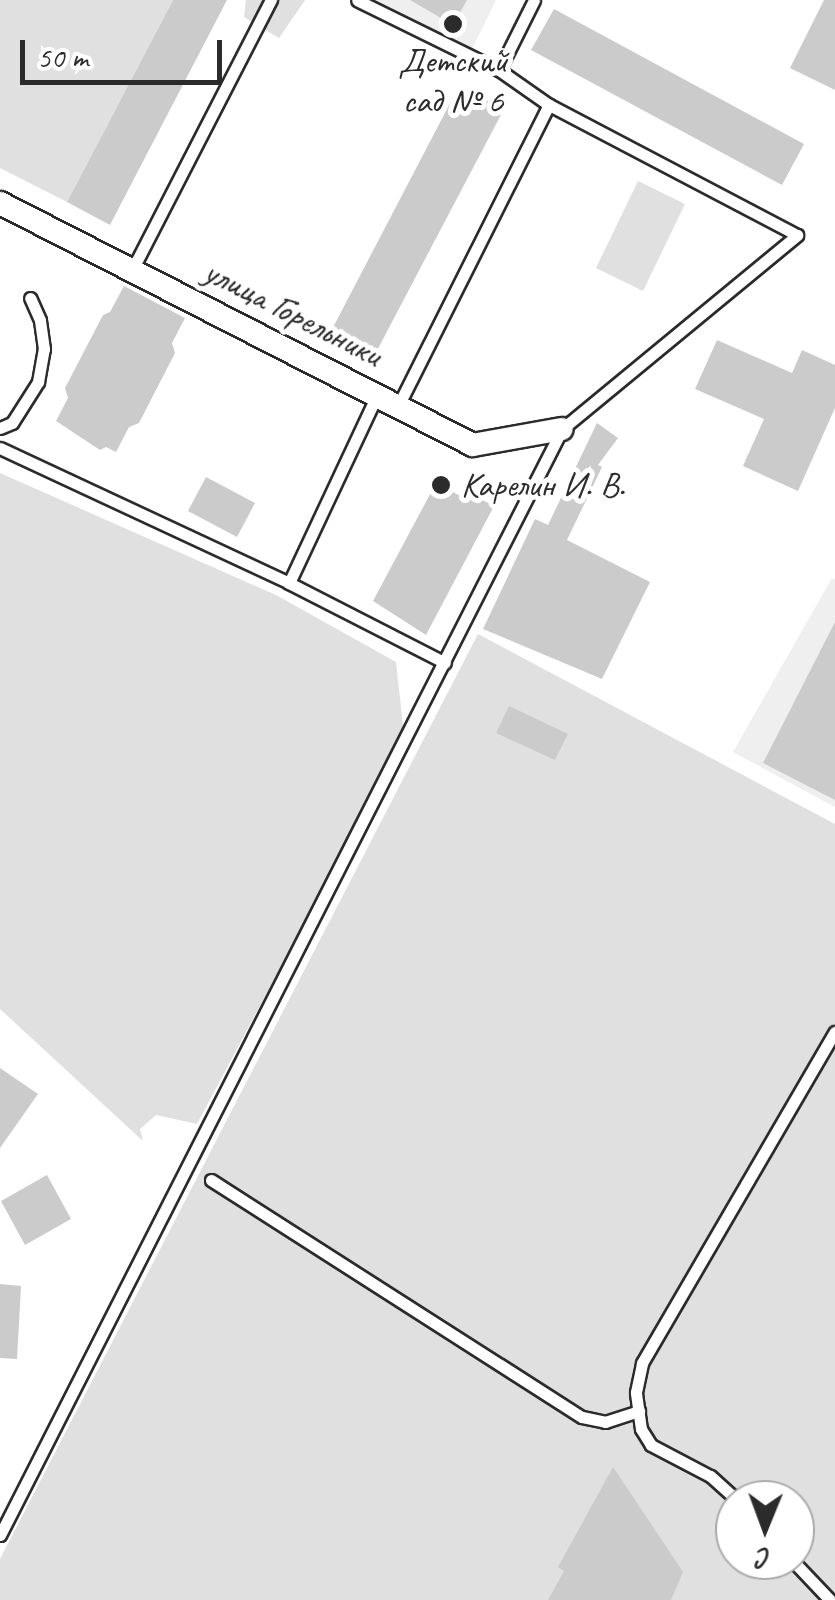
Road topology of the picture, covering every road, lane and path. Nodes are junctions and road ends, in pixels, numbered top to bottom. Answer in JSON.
{"nodes":[{"id":1,"x":271,"y":0,"type":"edge"},
{"id":2,"x":357,"y":0,"type":"edge"},
{"id":3,"x":534,"y":0,"type":"edge"},
{"id":4,"x":499,"y":70,"type":"junction"},
{"id":5,"x":549,"y":105,"type":"junction"},
{"id":6,"x":0,"y":203,"type":"edge"},
{"id":7,"x":132,"y":270,"type":"junction"},
{"id":8,"x":30,"y":298,"type":"dead end"},
{"id":9,"x":387,"y":401,"type":"junction"},
{"id":10,"x":0,"y":428,"type":"edge"},
{"id":11,"x":562,"y":428,"type":"junction"},
{"id":12,"x":0,"y":448,"type":"edge"},
{"id":13,"x":289,"y":582,"type":"junction"},
{"id":14,"x":444,"y":663,"type":"junction"},
{"id":15,"x":835,"y":1032,"type":"edge"},
{"id":16,"x":211,"y":1180,"type":"dead end"},
{"id":17,"x":639,"y":1412,"type":"junction"},
{"id":18,"x":715,"y":1481,"type":"edge"},
{"id":19,"x":0,"y":1534,"type":"edge"},
{"id":20,"x":811,"y":1580,"type":"edge"},
{"id":21,"x":830,"y":1600,"type":"edge"}],
"edges":[{"from":1,"to":7,"type":"lane"},
{"from":2,"to":4,"type":"lane"},
{"from":3,"to":4,"type":"lane"},
{"from":4,"to":5,"type":"lane"},
{"from":5,"to":9,"type":"lane"},
{"from":5,"to":11,"type":"lane"},
{"from":6,"to":7,"type":"street","name":"улица Горельники"},
{"from":7,"to":9,"type":"street","name":"улица Горельники"},
{"from":8,"to":10,"type":"lane"},
{"from":9,"to":11,"type":"street","name":"улица Горельники"},
{"from":9,"to":13,"type":"lane"},
{"from":11,"to":14,"type":"lane"},
{"from":12,"to":13,"type":"lane"},
{"from":13,"to":14,"type":"lane"},
{"from":14,"to":19,"type":"lane"},
{"from":15,"to":17,"type":"lane"},
{"from":16,"to":17,"type":"lane"},
{"from":17,"to":18,"type":"lane"},
{"from":20,"to":21,"type":"lane"}]}
